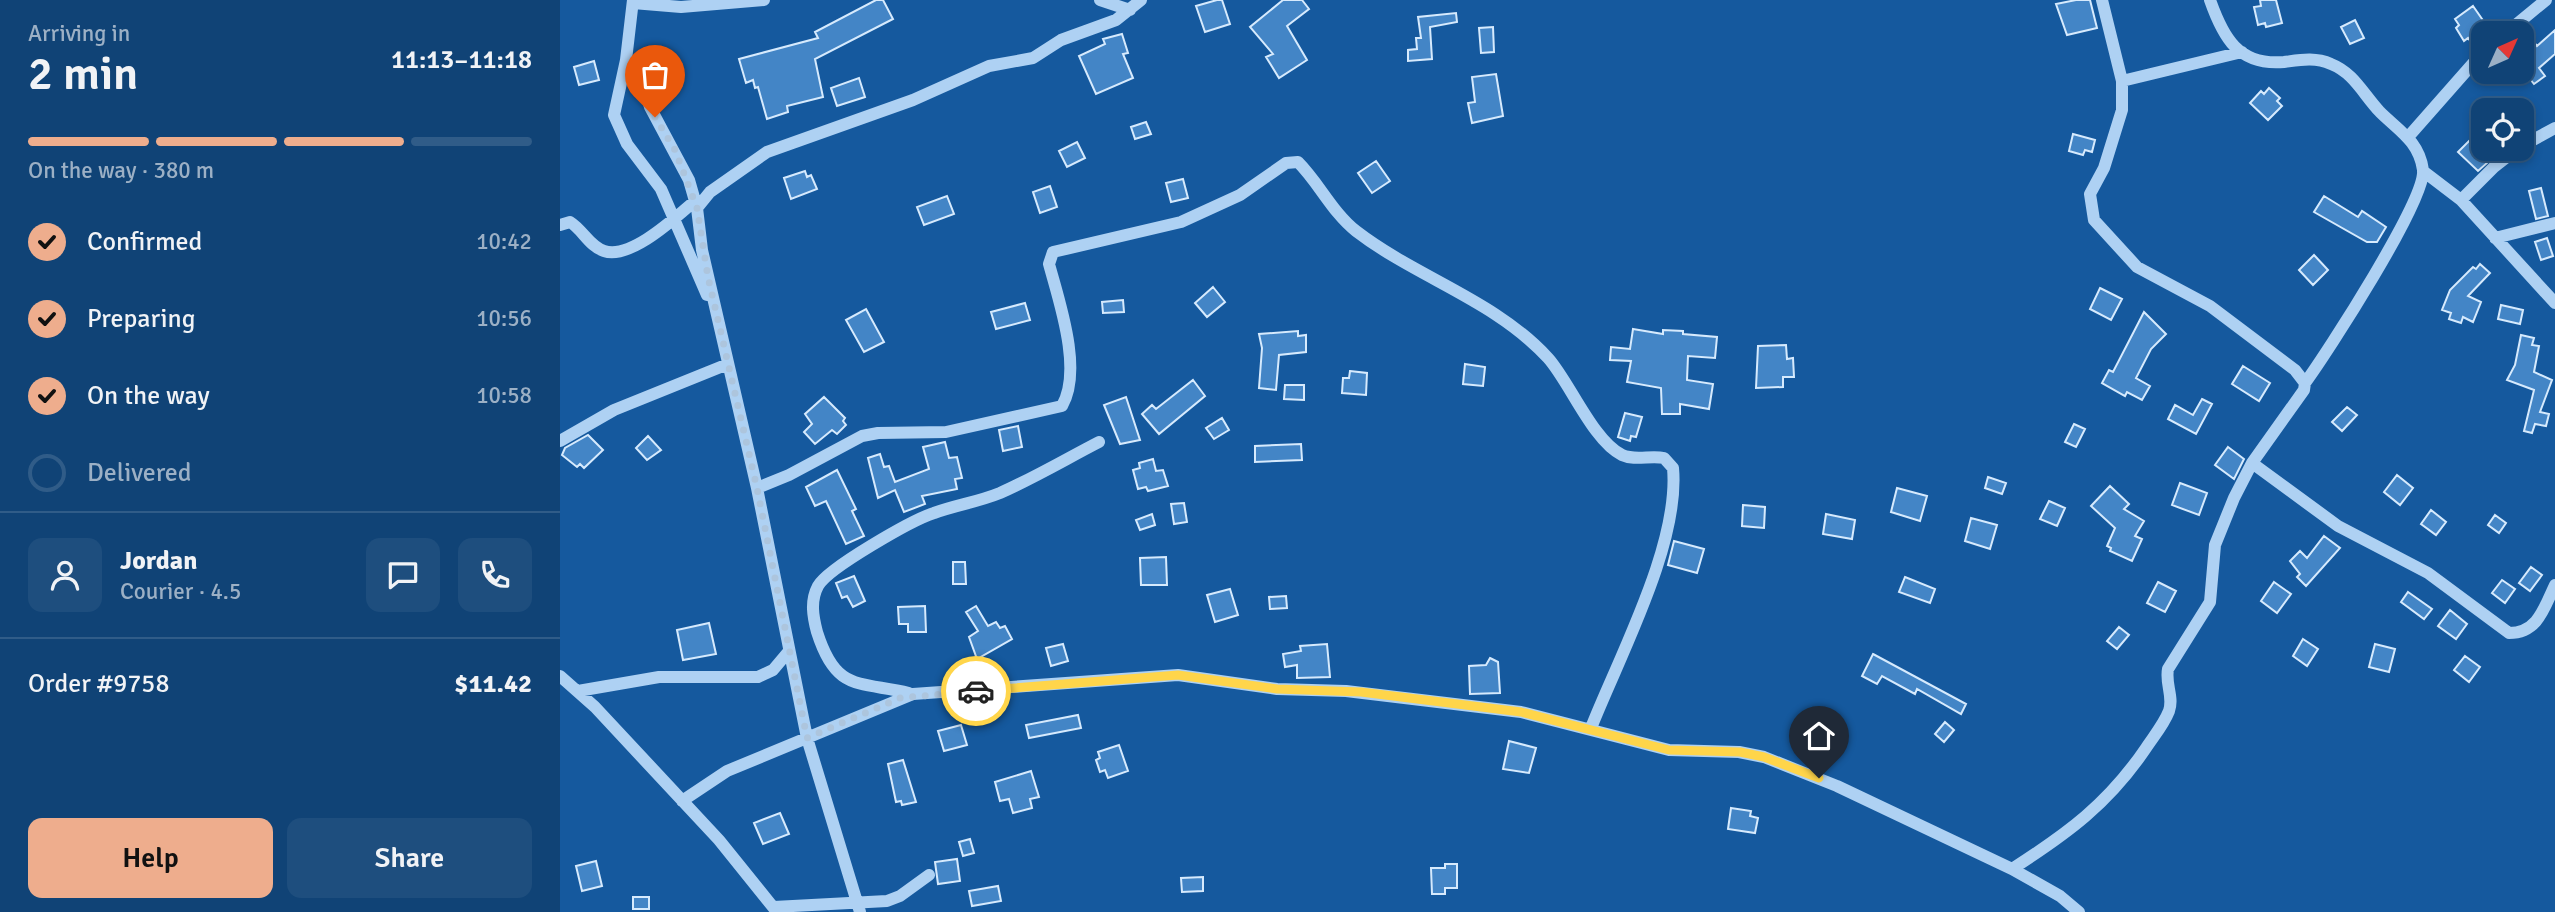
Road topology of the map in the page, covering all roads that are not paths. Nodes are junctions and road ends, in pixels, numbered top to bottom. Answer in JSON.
{"nodes":[{"id":1,"x":764,"y":0,"type":"edge"},
{"id":2,"x":1100,"y":0,"type":"edge"},
{"id":3,"x":1142,"y":0,"type":"edge"},
{"id":4,"x":2102,"y":0,"type":"edge"},
{"id":5,"x":2210,"y":0,"type":"edge"},
{"id":6,"x":2546,"y":0,"type":"edge"},
{"id":7,"x":633,"y":1,"type":"edge"},
{"id":8,"x":1130,"y":10,"type":"junction"},
{"id":9,"x":2521,"y":21,"type":"edge"},
{"id":10,"x":2242,"y":52,"type":"junction"},
{"id":11,"x":626,"y":60,"type":"junction"},
{"id":12,"x":2471,"y":66,"type":"edge"},
{"id":13,"x":2122,"y":81,"type":"junction"},
{"id":14,"x":2555,"y":128,"type":"edge"},
{"id":15,"x":2409,"y":136,"type":"junction"},
{"id":16,"x":2534,"y":139,"type":"edge"},
{"id":17,"x":2504,"y":161,"type":"edge"},
{"id":18,"x":2423,"y":171,"type":"junction"},
{"id":19,"x":2461,"y":200,"type":"junction"},
{"id":20,"x":696,"y":204,"type":"junction"},
{"id":21,"x":675,"y":218,"type":"junction"},
{"id":22,"x":2555,"y":223,"type":"edge"},
{"id":23,"x":560,"y":225,"type":"edge"},
{"id":24,"x":2495,"y":238,"type":"junction"},
{"id":25,"x":2555,"y":303,"type":"edge"},
{"id":26,"x":715,"y":311,"type":"junction"},
{"id":27,"x":728,"y":363,"type":"junction"},
{"id":28,"x":2305,"y":383,"type":"junction"},
{"id":29,"x":560,"y":441,"type":"edge"},
{"id":30,"x":1099,"y":442,"type":"dead end"},
{"id":31,"x":2252,"y":463,"type":"junction"},
{"id":32,"x":757,"y":488,"type":"junction"},
{"id":33,"x":2555,"y":585,"type":"edge"},
{"id":34,"x":789,"y":651,"type":"junction"},
{"id":35,"x":560,"y":676,"type":"edge"},
{"id":36,"x":578,"y":691,"type":"junction"},
{"id":37,"x":913,"y":694,"type":"junction"},
{"id":38,"x":1591,"y":728,"type":"junction"},
{"id":39,"x":807,"y":738,"type":"junction"},
{"id":40,"x":682,"y":800,"type":"junction"},
{"id":41,"x":2012,"y":869,"type":"junction"},
{"id":42,"x":929,"y":875,"type":"dead end"},
{"id":43,"x":859,"y":908,"type":"edge"},
{"id":44,"x":775,"y":909,"type":"edge"},
{"id":45,"x":2078,"y":912,"type":"edge"}],
"edges":[{"from":1,"to":7,"type":"street"},
{"from":2,"to":8,"type":"street"},
{"from":3,"to":8,"type":"street"},
{"from":4,"to":13,"type":"street"},
{"from":5,"to":10,"type":"street"},
{"from":6,"to":9,"type":"street"},
{"from":7,"to":11,"type":"street"},
{"from":8,"to":20,"type":"street"},
{"from":10,"to":13,"type":"street"},
{"from":10,"to":15,"type":"street"},
{"from":11,"to":20,"type":"street"},
{"from":11,"to":21,"type":"street"},
{"from":12,"to":15,"type":"street"},
{"from":13,"to":28,"type":"street"},
{"from":14,"to":16,"type":"street"},
{"from":15,"to":18,"type":"street"},
{"from":17,"to":19,"type":"street"},
{"from":18,"to":19,"type":"street"},
{"from":18,"to":28,"type":"street"},
{"from":19,"to":24,"type":"street"},
{"from":20,"to":21,"type":"street"},
{"from":20,"to":26,"type":"street"},
{"from":21,"to":23,"type":"street"},
{"from":21,"to":26,"type":"street"},
{"from":22,"to":24,"type":"street"},
{"from":24,"to":25,"type":"street"},
{"from":26,"to":27,"type":"street"},
{"from":27,"to":29,"type":"street"},
{"from":27,"to":32,"type":"street"},
{"from":28,"to":31,"type":"street"},
{"from":30,"to":37,"type":"street"},
{"from":31,"to":33,"type":"street"},
{"from":31,"to":41,"type":"street"},
{"from":32,"to":34,"type":"street"},
{"from":32,"to":38,"type":"street"},
{"from":34,"to":36,"type":"street"},
{"from":34,"to":39,"type":"street"},
{"from":35,"to":36,"type":"street"},
{"from":36,"to":40,"type":"street"},
{"from":37,"to":38,"type":"street"},
{"from":37,"to":39,"type":"street"},
{"from":38,"to":41,"type":"street"},
{"from":39,"to":40,"type":"street"},
{"from":39,"to":43,"type":"street"},
{"from":40,"to":44,"type":"street"},
{"from":41,"to":45,"type":"street"},
{"from":42,"to":43,"type":"street"},
{"from":43,"to":44,"type":"street"}]}
